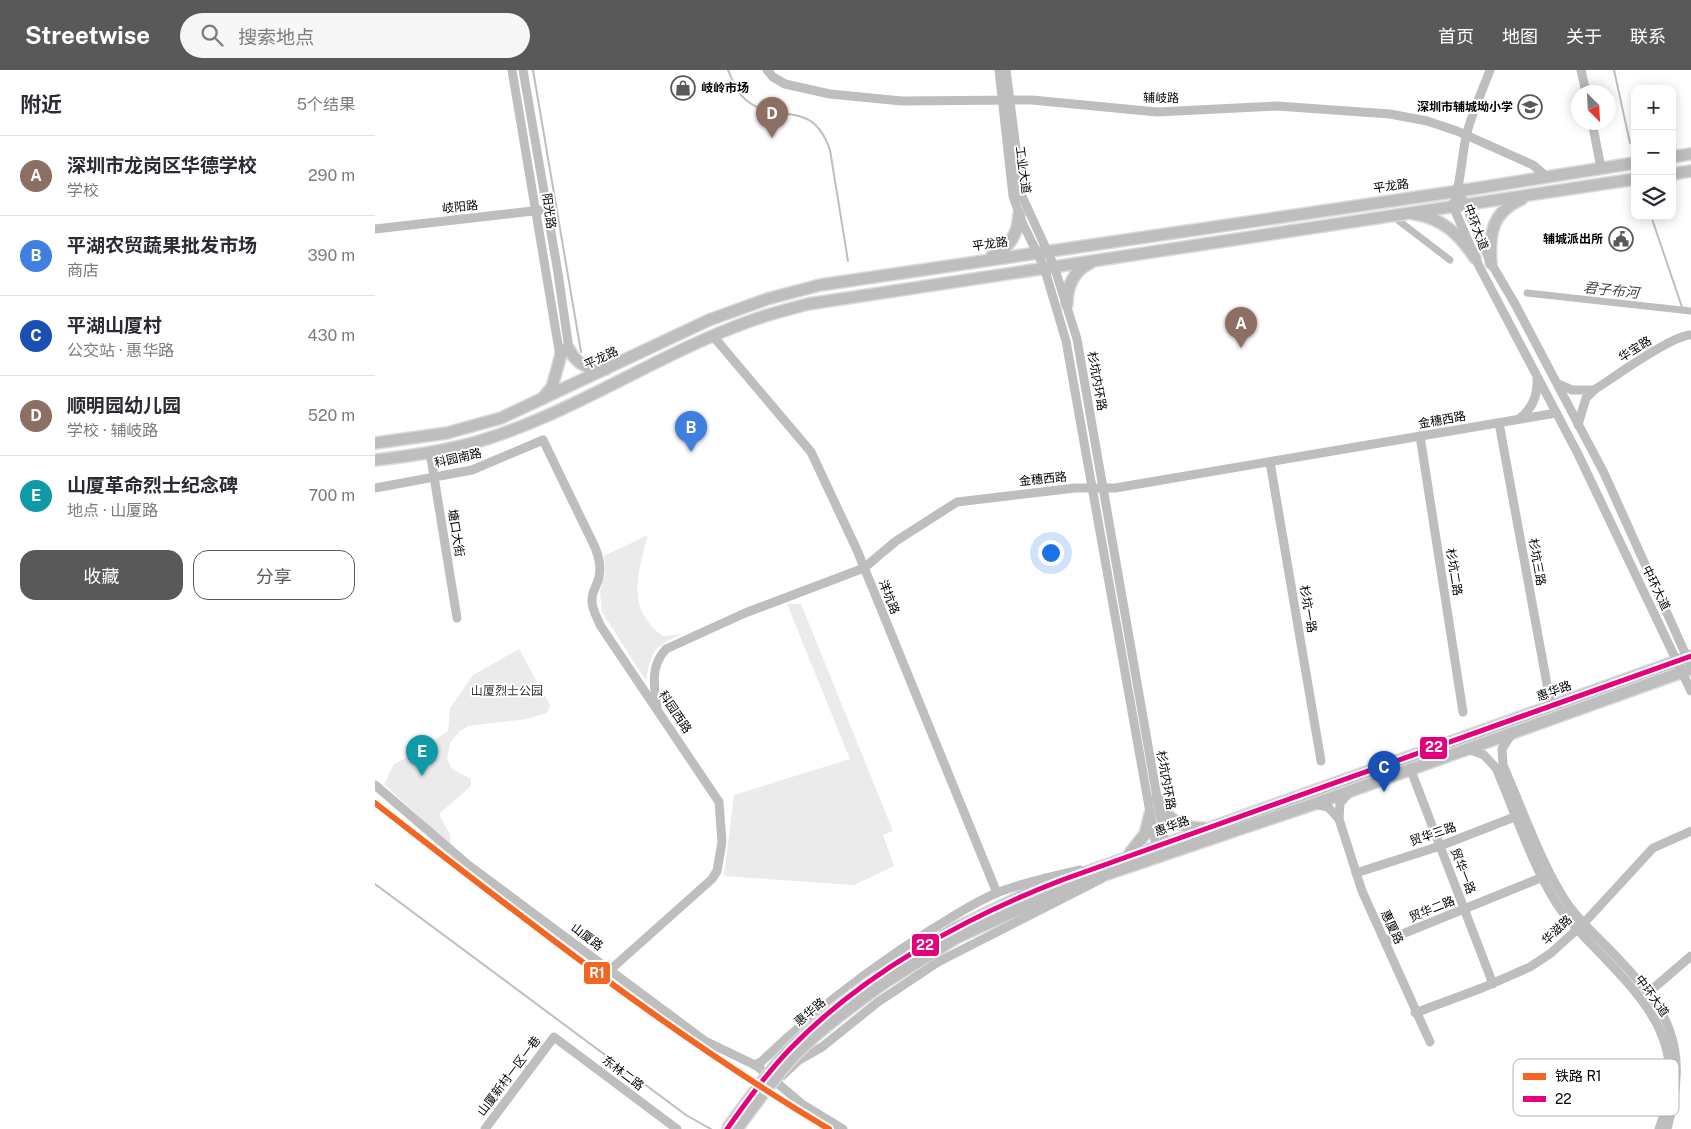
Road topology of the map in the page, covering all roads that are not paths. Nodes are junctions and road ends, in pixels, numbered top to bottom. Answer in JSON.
{"nodes":[{"id":1,"x":512,"y":70,"type":"edge"},
{"id":2,"x":523,"y":70,"type":"edge"},
{"id":3,"x":767,"y":70,"type":"edge"},
{"id":4,"x":999,"y":70,"type":"edge"},
{"id":5,"x":1006,"y":70,"type":"edge"},
{"id":6,"x":1490,"y":70,"type":"edge"},
{"id":7,"x":1581,"y":70,"type":"edge"},
{"id":8,"x":1584,"y":85,"type":"edge"},
{"id":9,"x":1006,"y":100,"type":"junction"},
{"id":10,"x":1594,"y":130,"type":"edge"},
{"id":11,"x":1466,"y":135,"type":"junction"},
{"id":12,"x":1691,"y":153,"type":"edge"},
{"id":13,"x":1676,"y":156,"type":"edge"},
{"id":14,"x":1631,"y":164,"type":"edge"},
{"id":15,"x":1601,"y":168,"type":"junction"},
{"id":16,"x":1691,"y":171,"type":"edge"},
{"id":17,"x":1676,"y":173,"type":"edge"},
{"id":18,"x":1547,"y":177,"type":"junction"},
{"id":19,"x":1631,"y":180,"type":"edge"},
{"id":20,"x":1459,"y":191,"type":"junction"},
{"id":21,"x":1533,"y":194,"type":"junction"},
{"id":22,"x":1459,"y":205,"type":"junction"},
{"id":23,"x":547,"y":210,"type":"junction"},
{"id":24,"x":537,"y":211,"type":"junction"},
{"id":25,"x":1019,"y":214,"type":"junction"},
{"id":26,"x":1399,"y":214,"type":"junction"},
{"id":27,"x":375,"y":229,"type":"edge"},
{"id":28,"x":1041,"y":250,"type":"junction"},
{"id":29,"x":1475,"y":258,"type":"junction"},
{"id":30,"x":1099,"y":259,"type":"junction"},
{"id":31,"x":981,"y":260,"type":"junction"},
{"id":32,"x":1491,"y":263,"type":"junction"},
{"id":33,"x":1049,"y":267,"type":"junction"},
{"id":34,"x":1067,"y":304,"type":"junction"},
{"id":35,"x":1691,"y":335,"type":"edge"},
{"id":36,"x":713,"y":336,"type":"junction"},
{"id":37,"x":564,"y":353,"type":"junction"},
{"id":38,"x":612,"y":368,"type":"junction"},
{"id":39,"x":1536,"y":373,"type":"junction"},
{"id":40,"x":1557,"y":383,"type":"junction"},
{"id":41,"x":1594,"y":390,"type":"junction"},
{"id":42,"x":536,"y":403,"type":"junction"},
{"id":43,"x":1557,"y":413,"type":"junction"},
{"id":44,"x":1519,"y":419,"type":"junction"},
{"id":45,"x":1499,"y":423,"type":"junction"},
{"id":46,"x":1578,"y":425,"type":"junction"},
{"id":47,"x":1420,"y":436,"type":"junction"},
{"id":48,"x":543,"y":440,"type":"joint"},
{"id":49,"x":375,"y":443,"type":"edge"},
{"id":50,"x":430,"y":452,"type":"junction"},
{"id":51,"x":375,"y":460,"type":"edge"},
{"id":52,"x":1270,"y":462,"type":"junction"},
{"id":53,"x":434,"y":477,"type":"junction"},
{"id":54,"x":375,"y":488,"type":"edge"},
{"id":55,"x":1093,"y":488,"type":"junction"},
{"id":56,"x":1104,"y":488,"type":"junction"},
{"id":57,"x":864,"y":568,"type":"junction"},
{"id":58,"x":457,"y":618,"type":"dead end"},
{"id":59,"x":1687,"y":664,"type":"edge"},
{"id":60,"x":1691,"y":691,"type":"edge"},
{"id":61,"x":1551,"y":706,"type":"junction"},
{"id":62,"x":657,"y":708,"type":"junction"},
{"id":63,"x":1463,"y":712,"type":"dead end"},
{"id":64,"x":1512,"y":733,"type":"junction"},
{"id":65,"x":1468,"y":749,"type":"junction"},
{"id":66,"x":1321,"y":761,"type":"dead end"},
{"id":67,"x":1410,"y":768,"type":"junction"},
{"id":68,"x":375,"y":785,"type":"edge"},
{"id":69,"x":1352,"y":791,"type":"junction"},
{"id":70,"x":1157,"y":798,"type":"junction"},
{"id":71,"x":1314,"y":804,"type":"junction"},
{"id":72,"x":1150,"y":814,"type":"junction"},
{"id":73,"x":1517,"y":816,"type":"junction"},
{"id":74,"x":1339,"y":819,"type":"junction"},
{"id":75,"x":1207,"y":828,"type":"junction"},
{"id":76,"x":1691,"y":831,"type":"edge"},
{"id":77,"x":1440,"y":846,"type":"junction"},
{"id":78,"x":1161,"y":848,"type":"junction"},
{"id":79,"x":1123,"y":858,"type":"junction"},
{"id":80,"x":1109,"y":868,"type":"junction"},
{"id":81,"x":1357,"y":873,"type":"junction"},
{"id":82,"x":1543,"y":878,"type":"junction"},
{"id":83,"x":997,"y":893,"type":"junction"},
{"id":84,"x":1464,"y":909,"type":"junction"},
{"id":85,"x":1580,"y":926,"type":"junction"},
{"id":86,"x":1385,"y":941,"type":"junction"},
{"id":87,"x":1691,"y":956,"type":"edge"},
{"id":88,"x":610,"y":970,"type":"junction"},
{"id":89,"x":881,"y":979,"type":"junction"},
{"id":90,"x":1493,"y":984,"type":"junction"},
{"id":91,"x":1649,"y":992,"type":"junction"},
{"id":92,"x":1415,"y":1013,"type":"junction"},
{"id":93,"x":554,"y":1037,"type":"joint"},
{"id":94,"x":1430,"y":1042,"type":"dead end"},
{"id":95,"x":1670,"y":1059,"type":"edge"},
{"id":96,"x":1678,"y":1059,"type":"edge"},
{"id":97,"x":754,"y":1065,"type":"junction"},
{"id":98,"x":776,"y":1081,"type":"junction"},
{"id":99,"x":1663,"y":1116,"type":"edge"},
{"id":100,"x":1670,"y":1116,"type":"edge"},
{"id":101,"x":485,"y":1129,"type":"edge"},
{"id":102,"x":677,"y":1129,"type":"edge"},
{"id":103,"x":727,"y":1129,"type":"edge"},
{"id":104,"x":737,"y":1129,"type":"edge"},
{"id":105,"x":843,"y":1129,"type":"edge"},
{"id":106,"x":1659,"y":1129,"type":"edge"},
{"id":107,"x":1667,"y":1129,"type":"edge"}],
"edges":[{"from":1,"to":24,"type":"street","name":"阳光路"},
{"from":2,"to":23,"type":"street","name":"阳光路"},
{"from":3,"to":9,"type":"street","name":"辅岐路"},
{"from":4,"to":9,"type":"street","name":"工业大道"},
{"from":5,"to":9,"type":"street","name":"工业大道"},
{"from":6,"to":11,"type":"street"},
{"from":7,"to":8,"type":"street"},
{"from":9,"to":11,"type":"street","name":"辅岐路"},
{"from":9,"to":25,"type":"street","name":"工业大道"},
{"from":9,"to":28,"type":"street","name":"工业大道"},
{"from":10,"to":15,"type":"street"},
{"from":11,"to":18,"type":"street","name":"辅岐路"},
{"from":11,"to":20,"type":"street"},
{"from":12,"to":13,"type":"main road"},
{"from":14,"to":15,"type":"main road","name":"平龙路"},
{"from":15,"to":18,"type":"main road","name":"平龙路"},
{"from":16,"to":17,"type":"main road"},
{"from":18,"to":20,"type":"main road","name":"平龙路"},
{"from":19,"to":21,"type":"main road"},
{"from":20,"to":22,"type":"street","name":"中环大道"},
{"from":20,"to":28,"type":"main road","name":"平龙路"},
{"from":21,"to":22,"type":"main road"},
{"from":21,"to":32,"type":"main road"},
{"from":22,"to":26,"type":"main road"},
{"from":22,"to":29,"type":"street","name":"中环大道"},
{"from":22,"to":32,"type":"street","name":"中环大道"},
{"from":23,"to":24,"type":"street","name":"岐阳路"},
{"from":23,"to":37,"type":"street","name":"阳光路"},
{"from":24,"to":27,"type":"street","name":"岐阳路"},
{"from":24,"to":37,"type":"street","name":"阳光路"},
{"from":25,"to":28,"type":"street","name":"工业大道"},
{"from":25,"to":31,"type":"main road"},
{"from":26,"to":29,"type":"main road"},
{"from":26,"to":30,"type":"main road"},
{"from":28,"to":31,"type":"main road","name":"平龙路"},
{"from":28,"to":33,"type":"street","name":"工业大道"},
{"from":29,"to":39,"type":"street","name":"中环大道"},
{"from":30,"to":33,"type":"main road"},
{"from":30,"to":34,"type":"main road"},
{"from":31,"to":38,"type":"main road","name":"平龙路"},
{"from":32,"to":40,"type":"street","name":"中环大道"},
{"from":33,"to":34,"type":"street","name":"杉坑内环路"},
{"from":33,"to":36,"type":"main road"},
{"from":33,"to":55,"type":"street","name":"杉坑内环路"},
{"from":34,"to":56,"type":"street","name":"杉坑内环路"},
{"from":35,"to":41,"type":"street","name":"华宝路"},
{"from":36,"to":50,"type":"main road"},
{"from":36,"to":57,"type":"street","name":"洋坑路"},
{"from":37,"to":38,"type":"main road"},
{"from":37,"to":42,"type":"main road"},
{"from":38,"to":42,"type":"main road","name":"平龙路"},
{"from":39,"to":43,"type":"street","name":"中环大道"},
{"from":39,"to":44,"type":"street"},
{"from":40,"to":41,"type":"street"},
{"from":40,"to":46,"type":"street","name":"中环大道"},
{"from":41,"to":46,"type":"street"},
{"from":42,"to":49,"type":"main road","name":"平龙路"},
{"from":43,"to":44,"type":"street","name":"金穗西路"},
{"from":43,"to":59,"type":"street","name":"中环大道"},
{"from":44,"to":45,"type":"street","name":"金穗西路"},
{"from":45,"to":47,"type":"street","name":"金穗西路"},
{"from":45,"to":61,"type":"street","name":"杉坑三路"},
{"from":46,"to":59,"type":"street","name":"中环大道"},
{"from":47,"to":52,"type":"street","name":"金穗西路"},
{"from":47,"to":63,"type":"street","name":"杉坑二路"},
{"from":48,"to":53,"type":"street","name":"科园南路"},
{"from":48,"to":62,"type":"street","name":"科园西路"},
{"from":50,"to":51,"type":"main road"},
{"from":50,"to":53,"type":"street","name":"塘口大街"},
{"from":52,"to":56,"type":"street","name":"金穗西路"},
{"from":52,"to":66,"type":"street","name":"杉坑一路"},
{"from":53,"to":54,"type":"street","name":"科园南路"},
{"from":53,"to":58,"type":"street","name":"塘口大街"},
{"from":55,"to":56,"type":"street","name":"金穗西路"},
{"from":55,"to":57,"type":"street","name":"金穗西路"},
{"from":55,"to":72,"type":"street","name":"杉坑内环路"},
{"from":56,"to":70,"type":"street","name":"杉坑内环路"},
{"from":57,"to":62,"type":"street","name":"金穗西路"},
{"from":57,"to":83,"type":"street","name":"洋坑路"},
{"from":59,"to":60,"type":"street","name":"中环大道"},
{"from":59,"to":61,"type":"main road","name":"惠华路"},
{"from":59,"to":64,"type":"main road","name":"惠华路"},
{"from":61,"to":75,"type":"main road","name":"惠华路"},
{"from":62,"to":88,"type":"street","name":"科园西路"},
{"from":64,"to":65,"type":"main road","name":"惠华路"},
{"from":64,"to":85,"type":"street","name":"中环大道"},
{"from":65,"to":67,"type":"main road","name":"惠华路"},
{"from":65,"to":73,"type":"street","name":"中环大道"},
{"from":67,"to":69,"type":"main road","name":"惠华路"},
{"from":67,"to":77,"type":"street","name":"贸华一路"},
{"from":68,"to":88,"type":"street","name":"山厦路"},
{"from":69,"to":71,"type":"main road","name":"惠华路"},
{"from":69,"to":74,"type":"street"},
{"from":70,"to":75,"type":"main road"},
{"from":70,"to":78,"type":"street","name":"杉坑内环路"},
{"from":71,"to":74,"type":"street"},
{"from":71,"to":78,"type":"main road","name":"惠华路"},
{"from":72,"to":78,"type":"street","name":"杉坑内环路"},
{"from":72,"to":79,"type":"main road"},
{"from":73,"to":77,"type":"street","name":"贸华三路"},
{"from":73,"to":82,"type":"street","name":"中环大道"},
{"from":74,"to":81,"type":"street","name":"惠厦路"},
{"from":75,"to":78,"type":"main road","name":"惠华路"},
{"from":76,"to":85,"type":"street","name":"华滋路"},
{"from":77,"to":81,"type":"street","name":"贸华三路"},
{"from":77,"to":84,"type":"street","name":"贸华一路"},
{"from":78,"to":79,"type":"main road","name":"惠华路"},
{"from":78,"to":80,"type":"main road","name":"惠华路"},
{"from":79,"to":80,"type":"main road","name":"惠华路"},
{"from":80,"to":83,"type":"street"},
{"from":80,"to":89,"type":"main road","name":"惠华路"},
{"from":80,"to":98,"type":"street"},
{"from":81,"to":86,"type":"street","name":"惠厦路"},
{"from":82,"to":84,"type":"street","name":"贸华二路"},
{"from":82,"to":85,"type":"street","name":"中环大道"},
{"from":83,"to":97,"type":"street"},
{"from":84,"to":86,"type":"street","name":"贸华二路"},
{"from":84,"to":90,"type":"street","name":"贸华一路"},
{"from":85,"to":90,"type":"street","name":"华滋路"},
{"from":85,"to":91,"type":"street","name":"中环大道"},
{"from":85,"to":95,"type":"street","name":"中环大道"},
{"from":86,"to":92,"type":"street","name":"惠厦路"},
{"from":87,"to":91,"type":"street"},
{"from":88,"to":97,"type":"street","name":"山厦路"},
{"from":89,"to":103,"type":"main road","name":"惠华路","bridge":true},
{"from":89,"to":104,"type":"main road","name":"惠华路","bridge":true},
{"from":90,"to":92,"type":"street","name":"华滋路"},
{"from":91,"to":96,"type":"street","name":"中环大道"},
{"from":92,"to":94,"type":"street","name":"惠厦路"},
{"from":93,"to":101,"type":"street","name":"山厦新村一区一巷"},
{"from":93,"to":102,"type":"street","name":"东林二路"},
{"from":97,"to":98,"type":"street","name":"山厦路"},
{"from":98,"to":105,"type":"street","name":"山厦路"},
{"from":99,"to":106,"type":"street","name":"中环大道"},
{"from":100,"to":107,"type":"street","name":"中环大道"}]}
